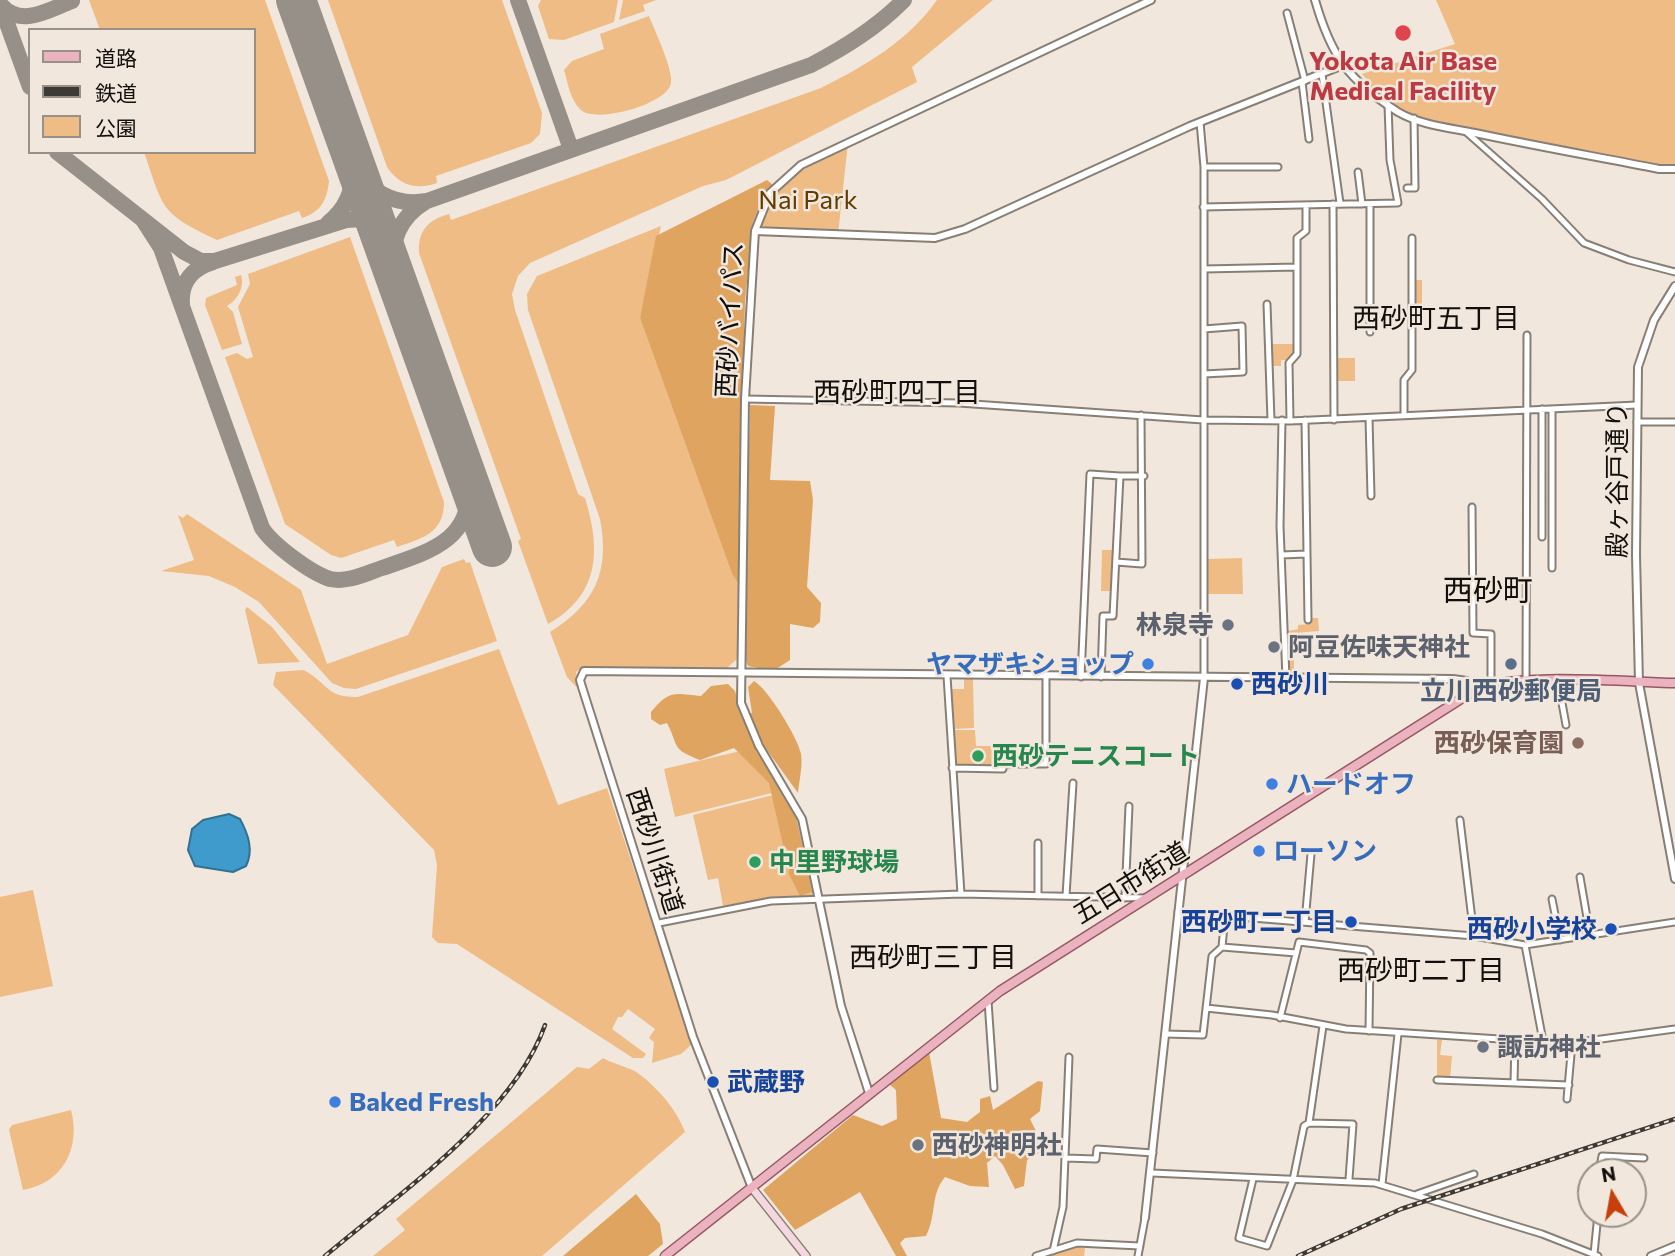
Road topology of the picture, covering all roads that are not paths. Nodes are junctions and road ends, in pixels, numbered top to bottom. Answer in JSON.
{"nodes":[{"id":1,"x":1151,"y":0,"type":"edge"},
{"id":2,"x":1315,"y":0,"type":"edge"},
{"id":3,"x":1287,"y":13,"type":"dead end"},
{"id":4,"x":1343,"y":65,"type":"junction"},
{"id":5,"x":1322,"y":74,"type":"junction"},
{"id":6,"x":1303,"y":81,"type":"junction"},
{"id":7,"x":1388,"y":104,"type":"junction"},
{"id":8,"x":1414,"y":118,"type":"junction"},
{"id":9,"x":1200,"y":122,"type":"junction"},
{"id":10,"x":1465,"y":131,"type":"junction"},
{"id":11,"x":1309,"y":139,"type":"dead end"},
{"id":12,"x":1204,"y":167,"type":"junction"},
{"id":13,"x":1278,"y":167,"type":"dead end"},
{"id":14,"x":1675,"y":169,"type":"edge"},
{"id":15,"x":1358,"y":172,"type":"dead end"},
{"id":16,"x":1407,"y":188,"type":"dead end"},
{"id":17,"x":1337,"y":204,"type":"junction"},
{"id":18,"x":1362,"y":204,"type":"junction"},
{"id":19,"x":1370,"y":204,"type":"junction"},
{"id":20,"x":1306,"y":205,"type":"junction"},
{"id":21,"x":1203,"y":207,"type":"junction"},
{"id":22,"x":755,"y":232,"type":"junction"},
{"id":23,"x":1412,"y":238,"type":"dead end"},
{"id":24,"x":1297,"y":267,"type":"junction"},
{"id":25,"x":1204,"y":269,"type":"junction"},
{"id":26,"x":1675,"y":272,"type":"edge"},
{"id":27,"x":1675,"y":286,"type":"edge"},
{"id":28,"x":1267,"y":304,"type":"dead end"},
{"id":29,"x":1204,"y":329,"type":"junction"},
{"id":30,"x":1370,"y":332,"type":"dead end"},
{"id":31,"x":1527,"y":335,"type":"dead end"},
{"id":32,"x":1204,"y":373,"type":"junction"},
{"id":33,"x":744,"y":399,"type":"junction"},
{"id":34,"x":1637,"y":404,"type":"junction"},
{"id":35,"x":1552,"y":409,"type":"junction"},
{"id":36,"x":1526,"y":410,"type":"junction"},
{"id":37,"x":1542,"y":410,"type":"junction"},
{"id":38,"x":1142,"y":415,"type":"junction"},
{"id":39,"x":1404,"y":415,"type":"junction"},
{"id":40,"x":1369,"y":418,"type":"junction"},
{"id":41,"x":1203,"y":420,"type":"junction"},
{"id":42,"x":1271,"y":420,"type":"junction"},
{"id":43,"x":1282,"y":420,"type":"junction"},
{"id":44,"x":1334,"y":420,"type":"junction"},
{"id":45,"x":1290,"y":421,"type":"junction"},
{"id":46,"x":1305,"y":421,"type":"junction"},
{"id":47,"x":1637,"y":422,"type":"junction"},
{"id":48,"x":1675,"y":422,"type":"edge"},
{"id":49,"x":1120,"y":476,"type":"junction"},
{"id":50,"x":1144,"y":476,"type":"junction"},
{"id":51,"x":1371,"y":496,"type":"dead end"},
{"id":52,"x":1472,"y":507,"type":"dead end"},
{"id":53,"x":1542,"y":515,"type":"junction"},
{"id":54,"x":1552,"y":515,"type":"junction"},
{"id":55,"x":1542,"y":537,"type":"dead end"},
{"id":56,"x":1307,"y":554,"type":"junction"},
{"id":57,"x":1281,"y":555,"type":"junction"},
{"id":58,"x":1116,"y":562,"type":"junction"},
{"id":59,"x":1552,"y":568,"type":"dead end"},
{"id":60,"x":1308,"y":620,"type":"dead end"},
{"id":61,"x":1286,"y":627,"type":"junction"},
{"id":62,"x":1294,"y":627,"type":"dead end"},
{"id":63,"x":740,"y":672,"type":"junction"},
{"id":64,"x":947,"y":676,"type":"junction"},
{"id":65,"x":1046,"y":676,"type":"junction"},
{"id":66,"x":1081,"y":677,"type":"junction"},
{"id":67,"x":1101,"y":677,"type":"junction"},
{"id":68,"x":1205,"y":678,"type":"junction"},
{"id":69,"x":1286,"y":680,"type":"junction"},
{"id":70,"x":1526,"y":681,"type":"junction"},
{"id":71,"x":1559,"y":681,"type":"junction"},
{"id":72,"x":1491,"y":683,"type":"junction"},
{"id":73,"x":1639,"y":683,"type":"junction"},
{"id":74,"x":1675,"y":684,"type":"edge"},
{"id":75,"x":1475,"y":690,"type":"junction"},
{"id":76,"x":1566,"y":725,"type":"dead end"},
{"id":77,"x":952,"y":768,"type":"junction"},
{"id":78,"x":1073,"y":783,"type":"dead end"},
{"id":79,"x":1129,"y":806,"type":"dead end"},
{"id":80,"x":1460,"y":820,"type":"dead end"},
{"id":81,"x":1038,"y":844,"type":"dead end"},
{"id":82,"x":1311,"y":854,"type":"dead end"},
{"id":83,"x":1182,"y":875,"type":"junction"},
{"id":84,"x":1580,"y":877,"type":"dead end"},
{"id":85,"x":1675,"y":879,"type":"edge"},
{"id":86,"x":961,"y":894,"type":"junction"},
{"id":87,"x":1038,"y":896,"type":"junction"},
{"id":88,"x":1066,"y":896,"type":"junction"},
{"id":89,"x":1125,"y":898,"type":"junction"},
{"id":90,"x":1147,"y":898,"type":"junction"},
{"id":91,"x":819,"y":899,"type":"junction"},
{"id":92,"x":1552,"y":899,"type":"dead end"},
{"id":93,"x":1178,"y":912,"type":"junction"},
{"id":94,"x":1225,"y":915,"type":"junction"},
{"id":95,"x":1305,"y":922,"type":"junction"},
{"id":96,"x":1675,"y":922,"type":"edge"},
{"id":97,"x":659,"y":923,"type":"junction"},
{"id":98,"x":1590,"y":935,"type":"junction"},
{"id":99,"x":1474,"y":936,"type":"junction"},
{"id":100,"x":1560,"y":940,"type":"junction"},
{"id":101,"x":1525,"y":946,"type":"junction"},
{"id":102,"x":1222,"y":947,"type":"junction"},
{"id":103,"x":1296,"y":953,"type":"junction"},
{"id":104,"x":988,"y":999,"type":"junction"},
{"id":105,"x":1206,"y":1008,"type":"junction"},
{"id":106,"x":1280,"y":1018,"type":"junction"},
{"id":107,"x":1323,"y":1026,"type":"junction"},
{"id":108,"x":1675,"y":1029,"type":"edge"},
{"id":109,"x":1369,"y":1031,"type":"junction"},
{"id":110,"x":1165,"y":1034,"type":"junction"},
{"id":111,"x":1398,"y":1034,"type":"junction"},
{"id":112,"x":1514,"y":1040,"type":"junction"},
{"id":113,"x":1543,"y":1041,"type":"junction"},
{"id":114,"x":1572,"y":1043,"type":"junction"},
{"id":115,"x":1069,"y":1057,"type":"dead end"},
{"id":116,"x":1437,"y":1080,"type":"dead end"},
{"id":117,"x":1514,"y":1083,"type":"junction"},
{"id":118,"x":1569,"y":1085,"type":"junction"},
{"id":119,"x":994,"y":1088,"type":"dead end"},
{"id":120,"x":869,"y":1093,"type":"junction"},
{"id":121,"x":1567,"y":1099,"type":"dead end"},
{"id":122,"x":1309,"y":1123,"type":"junction"},
{"id":123,"x":1153,"y":1153,"type":"junction"},
{"id":124,"x":1066,"y":1158,"type":"junction"},
{"id":125,"x":1602,"y":1158,"type":"edge"},
{"id":126,"x":1644,"y":1158,"type":"dead end"},
{"id":127,"x":1152,"y":1173,"type":"junction"},
{"id":128,"x":1474,"y":1174,"type":"dead end"},
{"id":129,"x":1253,"y":1179,"type":"junction"},
{"id":130,"x":1349,"y":1179,"type":"junction"},
{"id":131,"x":1293,"y":1180,"type":"junction"},
{"id":132,"x":1382,"y":1184,"type":"junction"},
{"id":133,"x":752,"y":1188,"type":"junction"},
{"id":134,"x":1418,"y":1194,"type":"junction"},
{"id":135,"x":1145,"y":1218,"type":"joint"},
{"id":136,"x":1597,"y":1228,"type":"edge"},
{"id":137,"x":1140,"y":1246,"type":"junction"},
{"id":138,"x":1675,"y":1246,"type":"edge"},
{"id":139,"x":1053,"y":1251,"type":"junction"},
{"id":140,"x":1596,"y":1255,"type":"edge"},
{"id":141,"x":665,"y":1256,"type":"edge"},
{"id":142,"x":806,"y":1256,"type":"edge"},
{"id":143,"x":1037,"y":1256,"type":"edge"},
{"id":144,"x":1138,"y":1256,"type":"edge"},
{"id":145,"x":1651,"y":1256,"type":"edge"}],
"edges":[{"from":1,"to":22,"type":"street","name":"西砂バイパス"},
{"from":2,"to":4,"type":"street"},
{"from":3,"to":6,"type":"street"},
{"from":4,"to":5,"type":"street"},
{"from":4,"to":7,"type":"street"},
{"from":5,"to":6,"type":"street"},
{"from":5,"to":17,"type":"street"},
{"from":6,"to":9,"type":"street"},
{"from":6,"to":11,"type":"street"},
{"from":7,"to":8,"type":"street"},
{"from":7,"to":19,"type":"street"},
{"from":8,"to":10,"type":"street"},
{"from":8,"to":16,"type":"street"},
{"from":9,"to":12,"type":"street"},
{"from":9,"to":22,"type":"street"},
{"from":10,"to":14,"type":"street"},
{"from":10,"to":26,"type":"street"},
{"from":12,"to":13,"type":"street"},
{"from":12,"to":21,"type":"street"},
{"from":15,"to":18,"type":"street"},
{"from":17,"to":18,"type":"street"},
{"from":17,"to":20,"type":"street"},
{"from":17,"to":44,"type":"street"},
{"from":18,"to":19,"type":"street"},
{"from":19,"to":30,"type":"street"},
{"from":20,"to":21,"type":"street"},
{"from":20,"to":24,"type":"street"},
{"from":21,"to":25,"type":"street"},
{"from":22,"to":33,"type":"street","name":"西砂バイパス"},
{"from":23,"to":39,"type":"street"},
{"from":24,"to":25,"type":"street"},
{"from":24,"to":45,"type":"street"},
{"from":25,"to":29,"type":"street"},
{"from":27,"to":34,"type":"street","name":"殿ヶ谷戸通り"},
{"from":28,"to":42,"type":"street"},
{"from":29,"to":32,"type":"street"},
{"from":29,"to":32,"type":"street"},
{"from":31,"to":36,"type":"street"},
{"from":32,"to":41,"type":"street"},
{"from":33,"to":38,"type":"street"},
{"from":33,"to":63,"type":"street","name":"西砂バイパス"},
{"from":34,"to":35,"type":"street"},
{"from":34,"to":47,"type":"street","name":"殿ヶ谷戸通り"},
{"from":35,"to":37,"type":"street"},
{"from":35,"to":54,"type":"street"},
{"from":36,"to":37,"type":"street"},
{"from":36,"to":39,"type":"street"},
{"from":36,"to":70,"type":"street"},
{"from":37,"to":53,"type":"street"},
{"from":38,"to":41,"type":"street"},
{"from":38,"to":50,"type":"street"},
{"from":39,"to":40,"type":"street"},
{"from":40,"to":44,"type":"street"},
{"from":40,"to":51,"type":"street"},
{"from":41,"to":42,"type":"street"},
{"from":41,"to":68,"type":"street"},
{"from":42,"to":43,"type":"street"},
{"from":43,"to":45,"type":"street"},
{"from":43,"to":57,"type":"street"},
{"from":44,"to":46,"type":"street"},
{"from":45,"to":46,"type":"street"},
{"from":46,"to":56,"type":"street"},
{"from":47,"to":48,"type":"street"},
{"from":47,"to":73,"type":"street","name":"殿ヶ谷戸通り"},
{"from":49,"to":50,"type":"street"},
{"from":49,"to":58,"type":"street"},
{"from":49,"to":66,"type":"street"},
{"from":50,"to":58,"type":"street"},
{"from":52,"to":72,"type":"street"},
{"from":53,"to":54,"type":"street"},
{"from":53,"to":55,"type":"street"},
{"from":54,"to":59,"type":"street"},
{"from":56,"to":57,"type":"street"},
{"from":56,"to":60,"type":"street"},
{"from":57,"to":61,"type":"street"},
{"from":58,"to":67,"type":"street"},
{"from":61,"to":62,"type":"street"},
{"from":61,"to":69,"type":"street"},
{"from":63,"to":64,"type":"street"},
{"from":63,"to":91,"type":"street","name":"西砂バイパス"},
{"from":63,"to":97,"type":"street","name":"西砂川街道"},
{"from":64,"to":65,"type":"street"},
{"from":64,"to":77,"type":"street"},
{"from":65,"to":66,"type":"street"},
{"from":65,"to":77,"type":"street"},
{"from":66,"to":67,"type":"street"},
{"from":67,"to":68,"type":"street"},
{"from":68,"to":69,"type":"street"},
{"from":68,"to":83,"type":"street"},
{"from":69,"to":75,"type":"street"},
{"from":70,"to":71,"type":"main road","name":"五日市街道"},
{"from":70,"to":72,"type":"main road","name":"五日市街道"},
{"from":71,"to":73,"type":"main road","name":"五日市街道"},
{"from":71,"to":76,"type":"street"},
{"from":72,"to":75,"type":"main road","name":"五日市街道"},
{"from":73,"to":74,"type":"main road","name":"五日市街道"},
{"from":73,"to":85,"type":"street","name":"殿ヶ谷戸通り"},
{"from":75,"to":83,"type":"main road","name":"五日市街道"},
{"from":77,"to":86,"type":"street"},
{"from":78,"to":88,"type":"street"},
{"from":79,"to":89,"type":"street"},
{"from":80,"to":99,"type":"street"},
{"from":81,"to":87,"type":"street"},
{"from":82,"to":95,"type":"street"},
{"from":83,"to":90,"type":"main road","name":"五日市街道"},
{"from":83,"to":93,"type":"street"},
{"from":84,"to":98,"type":"street"},
{"from":86,"to":87,"type":"street"},
{"from":86,"to":91,"type":"street"},
{"from":87,"to":88,"type":"street"},
{"from":88,"to":89,"type":"street"},
{"from":89,"to":90,"type":"street"},
{"from":90,"to":104,"type":"main road","name":"五日市街道"},
{"from":91,"to":97,"type":"street"},
{"from":91,"to":120,"type":"street","name":"西砂バイパス"},
{"from":92,"to":100,"type":"street"},
{"from":93,"to":94,"type":"street"},
{"from":93,"to":110,"type":"street"},
{"from":94,"to":95,"type":"street"},
{"from":94,"to":102,"type":"street"},
{"from":95,"to":99,"type":"street"},
{"from":96,"to":98,"type":"street"},
{"from":97,"to":133,"type":"street","name":"西砂川街道"},
{"from":98,"to":100,"type":"street"},
{"from":99,"to":101,"type":"street"},
{"from":100,"to":101,"type":"street"},
{"from":101,"to":113,"type":"street"},
{"from":102,"to":103,"type":"street"},
{"from":102,"to":105,"type":"street"},
{"from":103,"to":106,"type":"street"},
{"from":103,"to":109,"type":"street"},
{"from":104,"to":119,"type":"street"},
{"from":104,"to":120,"type":"main road","name":"五日市街道"},
{"from":105,"to":106,"type":"street"},
{"from":105,"to":110,"type":"street"},
{"from":106,"to":107,"type":"street"},
{"from":107,"to":109,"type":"street"},
{"from":107,"to":122,"type":"street"},
{"from":108,"to":114,"type":"street"},
{"from":109,"to":111,"type":"street"},
{"from":110,"to":123,"type":"street"},
{"from":111,"to":112,"type":"street"},
{"from":111,"to":132,"type":"street"},
{"from":112,"to":113,"type":"street"},
{"from":112,"to":117,"type":"street"},
{"from":113,"to":114,"type":"street"},
{"from":114,"to":118,"type":"street"},
{"from":115,"to":124,"type":"street"},
{"from":116,"to":117,"type":"street"},
{"from":117,"to":118,"type":"street"},
{"from":118,"to":121,"type":"street"},
{"from":120,"to":133,"type":"main road","name":"五日市街道"},
{"from":122,"to":130,"type":"street"},
{"from":122,"to":131,"type":"street"},
{"from":123,"to":124,"type":"street"},
{"from":123,"to":127,"type":"street"},
{"from":124,"to":139,"type":"street"},
{"from":125,"to":126,"type":"street"},
{"from":127,"to":129,"type":"street"},
{"from":127,"to":135,"type":"street"},
{"from":128,"to":134,"type":"street"},
{"from":129,"to":131,"type":"street"},
{"from":129,"to":131,"type":"street"},
{"from":130,"to":131,"type":"street"},
{"from":130,"to":132,"type":"street"},
{"from":132,"to":134,"type":"street"},
{"from":133,"to":141,"type":"main road","name":"五日市街道"},
{"from":133,"to":142,"type":"main road"},
{"from":134,"to":140,"type":"street"},
{"from":135,"to":137,"type":"street"},
{"from":136,"to":140,"type":"street"},
{"from":137,"to":139,"type":"street"},
{"from":137,"to":144,"type":"street"},
{"from":138,"to":145,"type":"street"},
{"from":139,"to":143,"type":"street"}]}
